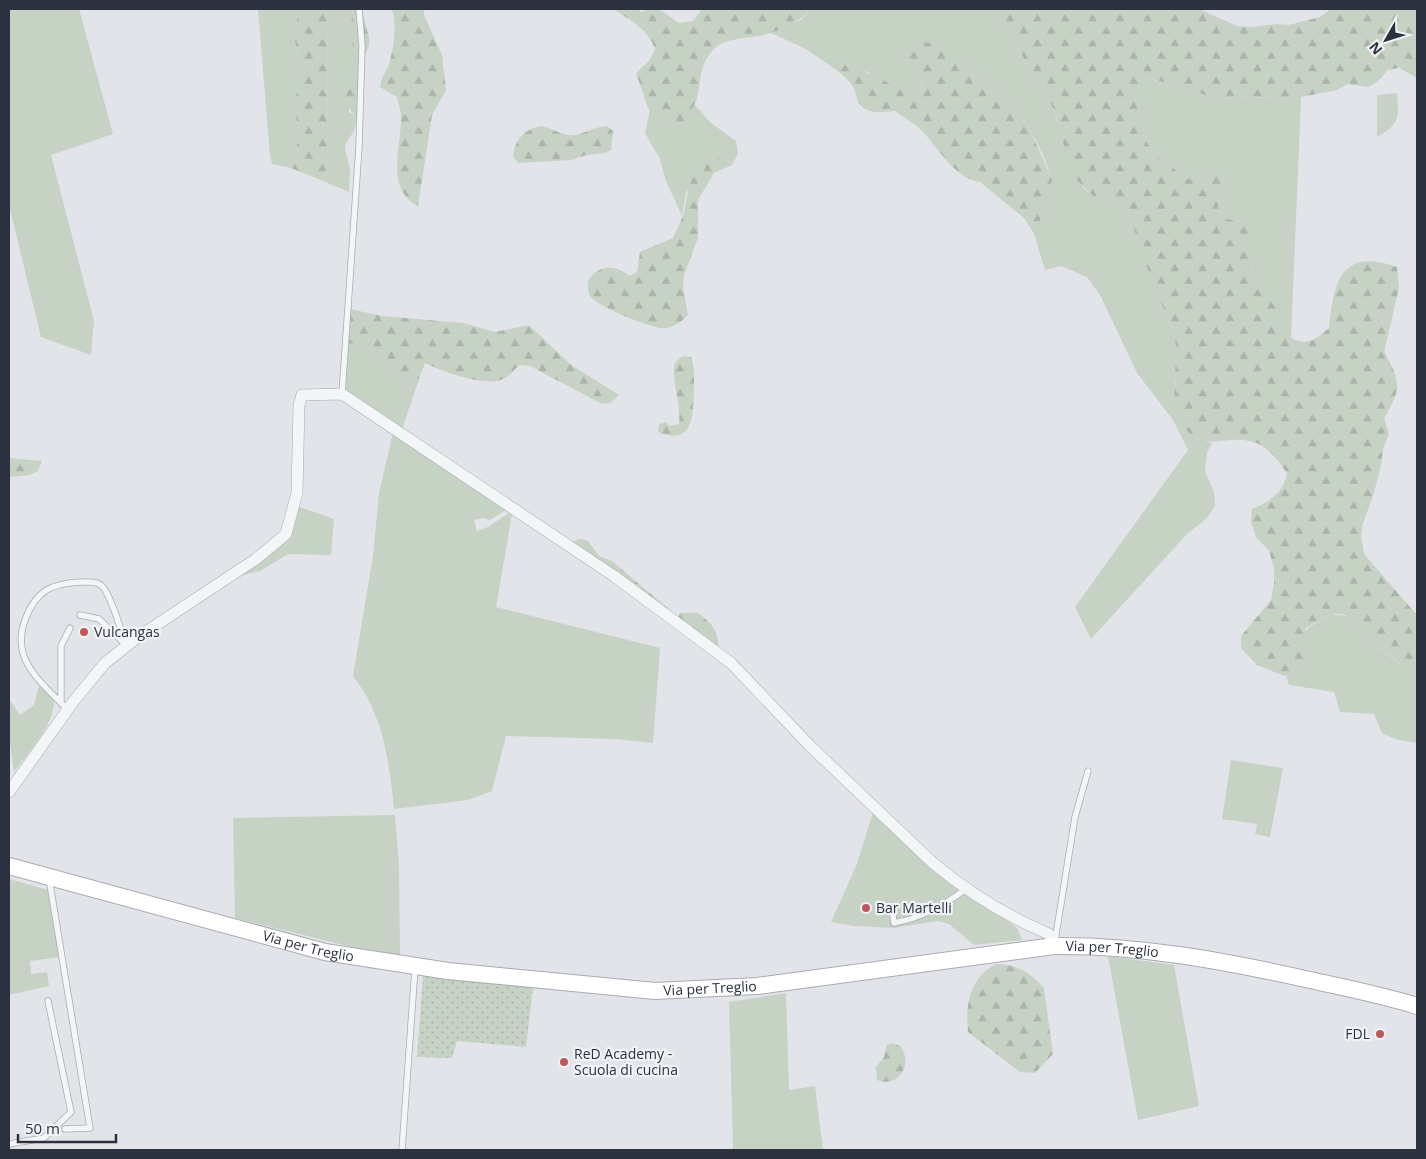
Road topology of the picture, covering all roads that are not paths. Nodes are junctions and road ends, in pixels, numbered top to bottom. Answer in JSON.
{"nodes":[{"id":1,"x":359,"y":9,"type":"edge"},
{"id":2,"x":342,"y":394,"type":"junction"},
{"id":3,"x":80,"y":615,"type":"dead end"},
{"id":4,"x":70,"y":628,"type":"dead end"},
{"id":5,"x":126,"y":646,"type":"junction"},
{"id":6,"x":64,"y":707,"type":"junction"},
{"id":7,"x":1088,"y":771,"type":"dead end"},
{"id":8,"x":9,"y":792,"type":"edge"},
{"id":9,"x":9,"y":866,"type":"edge"},
{"id":10,"x":48,"y":876,"type":"junction"},
{"id":11,"x":966,"y":889,"type":"junction"},
{"id":12,"x":892,"y":908,"type":"dead end"},
{"id":13,"x":1054,"y":946,"type":"junction"},
{"id":14,"x":415,"y":966,"type":"junction"},
{"id":15,"x":48,"y":1000,"type":"dead end"},
{"id":16,"x":1417,"y":1006,"type":"edge"},
{"id":17,"x":65,"y":1129,"type":"dead end"},
{"id":18,"x":9,"y":1144,"type":"edge"},
{"id":19,"x":402,"y":1150,"type":"edge"}],
"edges":[{"from":1,"to":2,"type":"lane"},
{"from":2,"to":5,"type":"street"},
{"from":2,"to":11,"type":"street"},
{"from":3,"to":5,"type":"lane"},
{"from":4,"to":6,"type":"lane"},
{"from":5,"to":6,"type":"street"},
{"from":5,"to":6,"type":"lane"},
{"from":6,"to":8,"type":"street"},
{"from":7,"to":13,"type":"lane"},
{"from":9,"to":10,"type":"main road","name":"Via per Treglio"},
{"from":10,"to":14,"type":"main road","name":"Via per Treglio"},
{"from":10,"to":17,"type":"lane"},
{"from":11,"to":12,"type":"lane"},
{"from":11,"to":13,"type":"street"},
{"from":13,"to":14,"type":"main road","name":"Via per Treglio"},
{"from":13,"to":16,"type":"main road","name":"Via per Treglio"},
{"from":14,"to":19,"type":"lane"},
{"from":15,"to":18,"type":"lane"}]}
